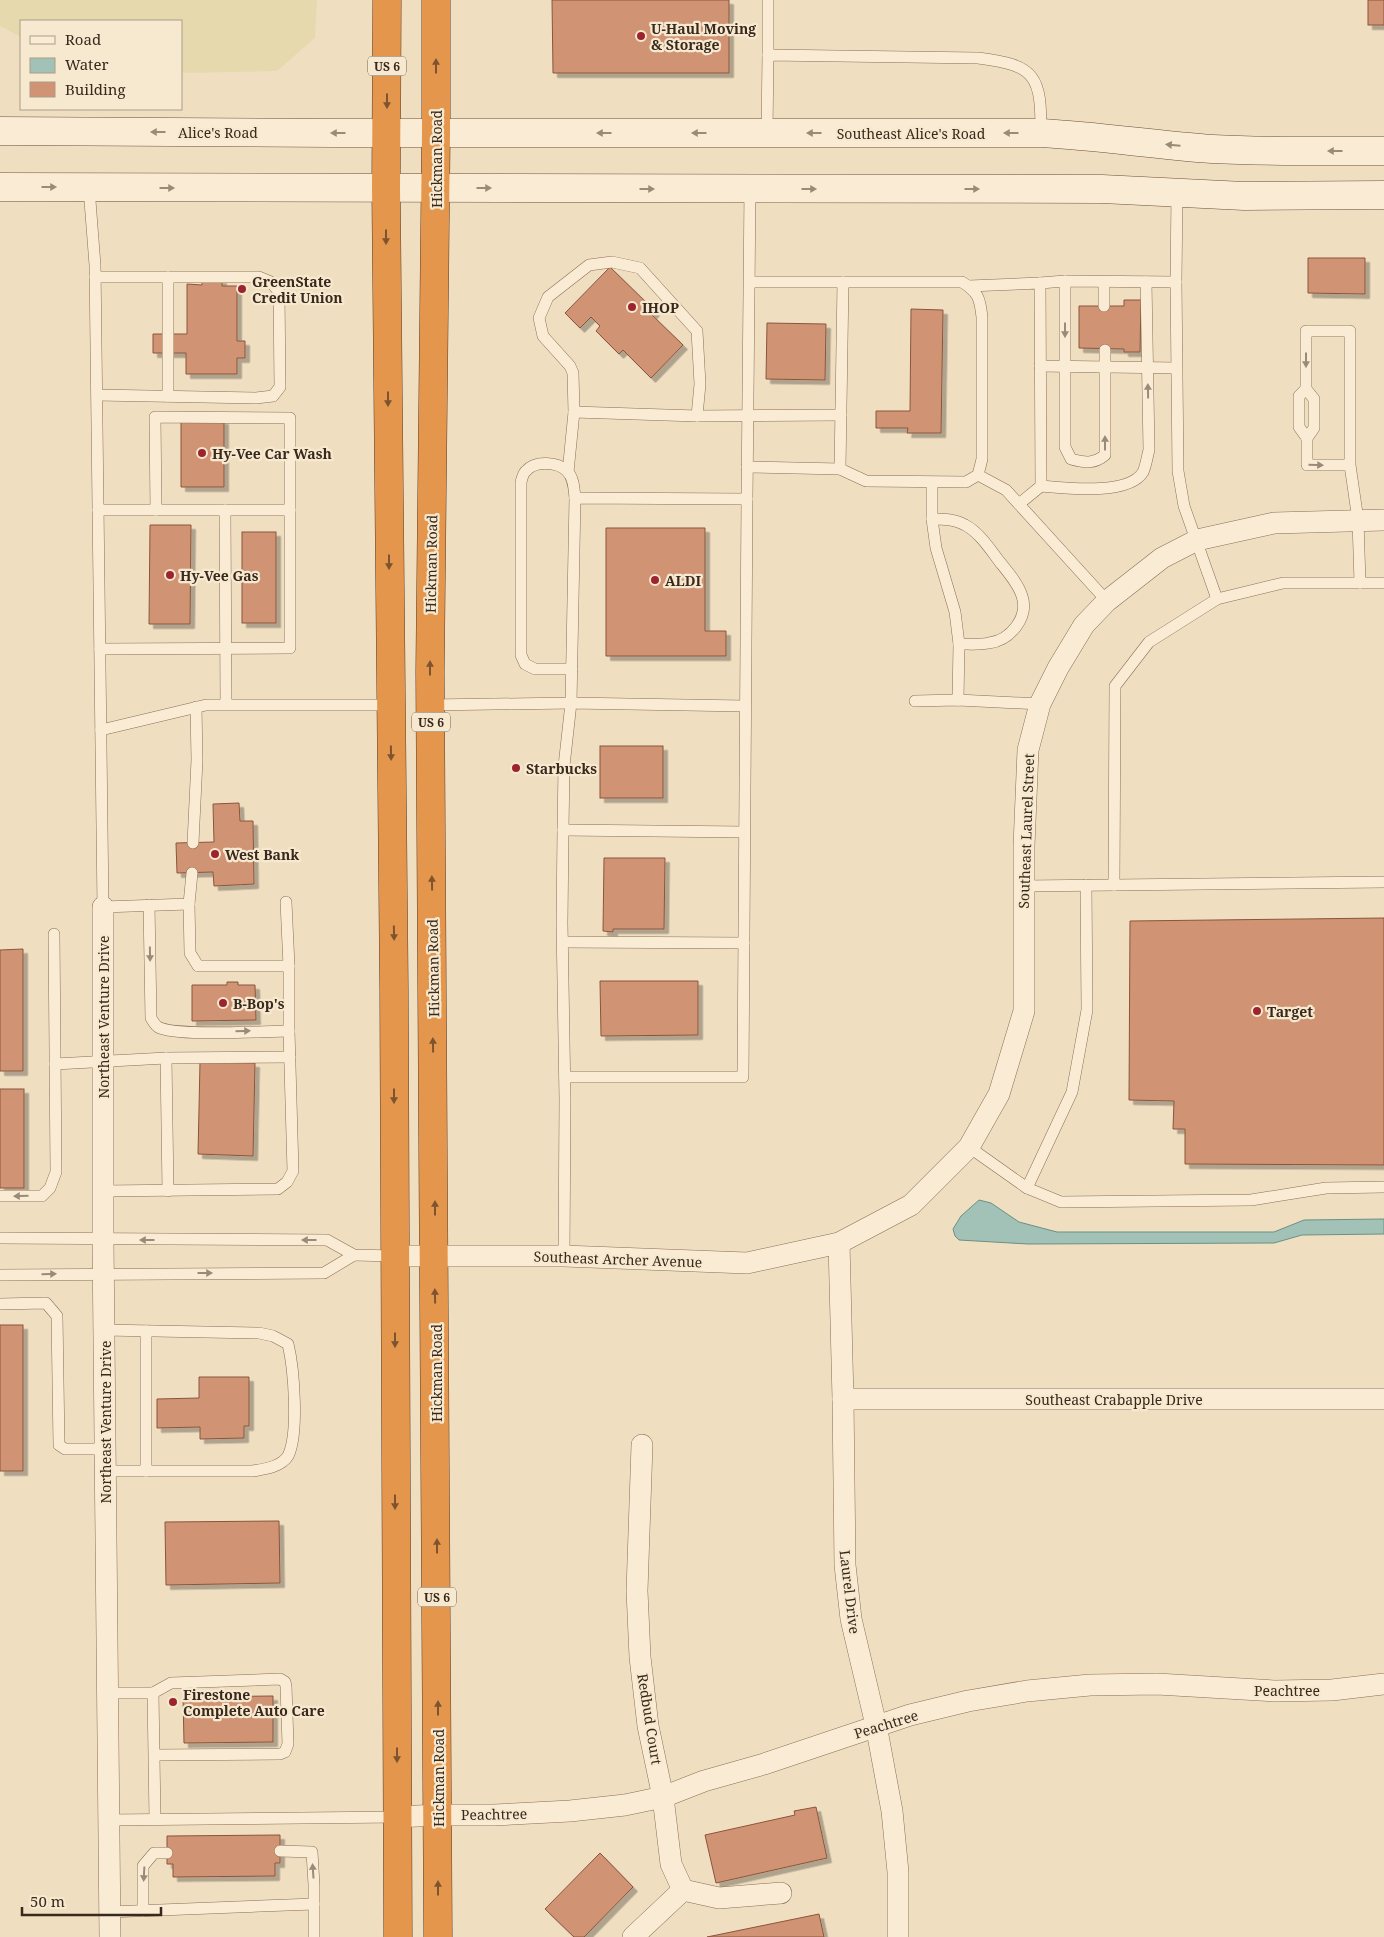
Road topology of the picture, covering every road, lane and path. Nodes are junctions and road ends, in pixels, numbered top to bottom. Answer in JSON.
{"nodes":[{"id":1,"x":387,"y":0,"type":"edge"},
{"id":2,"x":436,"y":0,"type":"edge"},
{"id":3,"x":768,"y":0,"type":"edge"},
{"id":4,"x":768,"y":55,"type":"junction"},
{"id":5,"x":0,"y":131,"type":"edge"},
{"id":6,"x":436,"y":132,"type":"junction"},
{"id":7,"x":387,"y":133,"type":"junction"},
{"id":8,"x":767,"y":133,"type":"junction"},
{"id":9,"x":1040,"y":133,"type":"junction"},
{"id":10,"x":1384,"y":151,"type":"edge"},
{"id":11,"x":0,"y":187,"type":"edge"},
{"id":12,"x":89,"y":188,"type":"junction"},
{"id":13,"x":386,"y":188,"type":"junction"},
{"id":14,"x":436,"y":188,"type":"junction"},
{"id":15,"x":750,"y":189,"type":"junction"},
{"id":16,"x":1177,"y":193,"type":"junction"},
{"id":17,"x":1384,"y":195,"type":"edge"},
{"id":18,"x":95,"y":277,"type":"junction"},
{"id":19,"x":168,"y":277,"type":"junction"},
{"id":20,"x":1065,"y":281,"type":"junction"},
{"id":21,"x":750,"y":282,"type":"junction"},
{"id":22,"x":843,"y":282,"type":"junction"},
{"id":23,"x":1104,"y":282,"type":"junction"},
{"id":24,"x":1146,"y":282,"type":"junction"},
{"id":25,"x":1176,"y":282,"type":"junction"},
{"id":26,"x":1040,"y":283,"type":"junction"},
{"id":27,"x":969,"y":286,"type":"junction"},
{"id":28,"x":1104,"y":306,"type":"dead end"},
{"id":29,"x":1105,"y":350,"type":"dead end"},
{"id":30,"x":1040,"y":366,"type":"junction"},
{"id":31,"x":1064,"y":366,"type":"junction"},
{"id":32,"x":1105,"y":367,"type":"junction"},
{"id":33,"x":1176,"y":368,"type":"junction"},
{"id":34,"x":1148,"y":369,"type":"junction"},
{"id":35,"x":97,"y":395,"type":"junction"},
{"id":36,"x":168,"y":396,"type":"junction"},
{"id":37,"x":574,"y":412,"type":"junction"},
{"id":38,"x":841,"y":415,"type":"junction"},
{"id":39,"x":696,"y":416,"type":"junction"},
{"id":40,"x":748,"y":416,"type":"junction"},
{"id":41,"x":1350,"y":465,"type":"junction"},
{"id":42,"x":748,"y":467,"type":"junction"},
{"id":43,"x":840,"y":469,"type":"junction"},
{"id":44,"x":568,"y":472,"type":"junction"},
{"id":45,"x":978,"y":475,"type":"junction"},
{"id":46,"x":932,"y":483,"type":"junction"},
{"id":47,"x":1041,"y":486,"type":"junction"},
{"id":48,"x":575,"y":498,"type":"junction"},
{"id":49,"x":747,"y":498,"type":"junction"},
{"id":50,"x":1019,"y":504,"type":"junction"},
{"id":51,"x":98,"y":510,"type":"junction"},
{"id":52,"x":156,"y":510,"type":"junction"},
{"id":53,"x":224,"y":510,"type":"junction"},
{"id":54,"x":290,"y":510,"type":"junction"},
{"id":55,"x":932,"y":518,"type":"junction"},
{"id":56,"x":1358,"y":520,"type":"junction"},
{"id":57,"x":1384,"y":520,"type":"edge"},
{"id":58,"x":1197,"y":540,"type":"junction"},
{"id":59,"x":1360,"y":583,"type":"junction"},
{"id":60,"x":1384,"y":583,"type":"edge"},
{"id":61,"x":1217,"y":599,"type":"junction"},
{"id":62,"x":1106,"y":601,"type":"junction"},
{"id":63,"x":959,"y":644,"type":"junction"},
{"id":64,"x":225,"y":648,"type":"junction"},
{"id":65,"x":100,"y":649,"type":"junction"},
{"id":66,"x":572,"y":669,"type":"junction"},
{"id":67,"x":958,"y":700,"type":"junction"},
{"id":68,"x":915,"y":701,"type":"dead end"},
{"id":69,"x":226,"y":704,"type":"junction"},
{"id":70,"x":571,"y":704,"type":"junction"},
{"id":71,"x":1040,"y":704,"type":"junction"},
{"id":72,"x":391,"y":705,"type":"junction"},
{"id":73,"x":430,"y":705,"type":"junction"},
{"id":74,"x":744,"y":706,"type":"junction"},
{"id":75,"x":196,"y":707,"type":"junction"},
{"id":76,"x":101,"y":730,"type":"junction"},
{"id":77,"x":563,"y":830,"type":"junction"},
{"id":78,"x":744,"y":832,"type":"junction"},
{"id":79,"x":193,"y":843,"type":"dead end"},
{"id":80,"x":192,"y":872,"type":"dead end"},
{"id":81,"x":1384,"y":882,"type":"edge"},
{"id":82,"x":1086,"y":885,"type":"junction"},
{"id":83,"x":1114,"y":885,"type":"junction"},
{"id":84,"x":1024,"y":886,"type":"junction"},
{"id":85,"x":286,"y":902,"type":"dead end"},
{"id":86,"x":189,"y":904,"type":"junction"},
{"id":87,"x":149,"y":905,"type":"junction"},
{"id":88,"x":103,"y":907,"type":"junction"},
{"id":89,"x":54,"y":934,"type":"dead end"},
{"id":90,"x":563,"y":942,"type":"junction"},
{"id":91,"x":744,"y":944,"type":"junction"},
{"id":92,"x":289,"y":966,"type":"junction"},
{"id":93,"x":289,"y":1031,"type":"junction"},
{"id":94,"x":290,"y":1056,"type":"junction"},
{"id":95,"x":166,"y":1058,"type":"junction"},
{"id":96,"x":103,"y":1062,"type":"junction"},
{"id":97,"x":55,"y":1064,"type":"junction"},
{"id":98,"x":565,"y":1077,"type":"junction"},
{"id":99,"x":969,"y":1147,"type":"junction"},
{"id":100,"x":1384,"y":1187,"type":"edge"},
{"id":101,"x":1027,"y":1188,"type":"junction"},
{"id":102,"x":168,"y":1191,"type":"junction"},
{"id":103,"x":103,"y":1192,"type":"junction"},
{"id":104,"x":0,"y":1196,"type":"edge"},
{"id":105,"x":0,"y":1238,"type":"edge"},
{"id":106,"x":103,"y":1240,"type":"junction"},
{"id":107,"x":839,"y":1243,"type":"junction"},
{"id":108,"x":354,"y":1255,"type":"junction"},
{"id":109,"x":394,"y":1256,"type":"junction"},
{"id":110,"x":434,"y":1256,"type":"junction"},
{"id":111,"x":564,"y":1256,"type":"junction"},
{"id":112,"x":103,"y":1274,"type":"junction"},
{"id":113,"x":0,"y":1275,"type":"edge"},
{"id":114,"x":0,"y":1304,"type":"edge"},
{"id":115,"x":104,"y":1330,"type":"junction"},
{"id":116,"x":146,"y":1331,"type":"junction"},
{"id":117,"x":843,"y":1398,"type":"junction"},
{"id":118,"x":1384,"y":1399,"type":"edge"},
{"id":119,"x":642,"y":1445,"type":"dead end"},
{"id":120,"x":105,"y":1449,"type":"junction"},
{"id":121,"x":105,"y":1471,"type":"junction"},
{"id":122,"x":146,"y":1471,"type":"junction"},
{"id":123,"x":1384,"y":1684,"type":"edge"},
{"id":124,"x":107,"y":1693,"type":"junction"},
{"id":125,"x":153,"y":1693,"type":"junction"},
{"id":126,"x":876,"y":1725,"type":"junction"},
{"id":127,"x":155,"y":1756,"type":"junction"},
{"id":128,"x":663,"y":1797,"type":"junction"},
{"id":129,"x":438,"y":1815,"type":"junction"},
{"id":130,"x":397,"y":1817,"type":"junction"},
{"id":131,"x":155,"y":1819,"type":"junction"},
{"id":132,"x":108,"y":1820,"type":"junction"},
{"id":133,"x":280,"y":1851,"type":"dead end"},
{"id":134,"x":167,"y":1853,"type":"dead end"},
{"id":135,"x":683,"y":1890,"type":"junction"},
{"id":136,"x":781,"y":1892,"type":"dead end"},
{"id":137,"x":314,"y":1904,"type":"junction"},
{"id":138,"x":143,"y":1911,"type":"junction"},
{"id":139,"x":109,"y":1912,"type":"junction"},
{"id":140,"x":110,"y":1937,"type":"edge"},
{"id":141,"x":314,"y":1937,"type":"edge"},
{"id":142,"x":398,"y":1937,"type":"edge"},
{"id":143,"x":438,"y":1937,"type":"edge"},
{"id":144,"x":633,"y":1937,"type":"edge"},
{"id":145,"x":898,"y":1937,"type":"edge"}],
"edges":[{"from":1,"to":7,"type":"highway","number":"US 6","one_way":true},
{"from":6,"to":2,"type":"highway","name":"Hickman Road","number":"US 6","one_way":true},
{"from":3,"to":4,"type":"lane"},
{"from":4,"to":8,"type":"lane"},
{"from":4,"to":9,"type":"lane"},
{"from":7,"to":5,"type":"main road","name":"Alice's Road","one_way":true},
{"from":6,"to":7,"type":"main road","name":"Alice's Road"},
{"from":8,"to":6,"type":"main road","name":"Southeast Alice's Road","one_way":true},
{"from":6,"to":14,"type":"highway","name":"Hickman Road","number":"US 6"},
{"from":7,"to":13,"type":"highway","number":"US 6"},
{"from":9,"to":8,"type":"main road","name":"Southeast Alice's Road","one_way":true},
{"from":10,"to":9,"type":"main road","name":"Southeast Alice's Road","one_way":true},
{"from":11,"to":12,"type":"main road","one_way":true},
{"from":12,"to":13,"type":"main road","one_way":true},
{"from":12,"to":18,"type":"lane"},
{"from":13,"to":14,"type":"main road"},
{"from":13,"to":72,"type":"highway","number":"US 6","one_way":true},
{"from":14,"to":15,"type":"main road","one_way":true},
{"from":73,"to":14,"type":"highway","name":"Hickman Road","number":"US 6","one_way":true},
{"from":15,"to":16,"type":"main road","one_way":true},
{"from":15,"to":21,"type":"lane"},
{"from":16,"to":17,"type":"main road"},
{"from":16,"to":25,"type":"lane"},
{"from":18,"to":19,"type":"lane"},
{"from":18,"to":35,"type":"lane"},
{"from":19,"to":36,"type":"lane"},
{"from":19,"to":36,"type":"lane"},
{"from":20,"to":23,"type":"lane"},
{"from":20,"to":26,"type":"lane"},
{"from":20,"to":31,"type":"lane","one_way":true},
{"from":21,"to":22,"type":"lane"},
{"from":21,"to":40,"type":"lane"},
{"from":22,"to":27,"type":"lane"},
{"from":22,"to":38,"type":"lane"},
{"from":23,"to":24,"type":"lane"},
{"from":23,"to":28,"type":"lane"},
{"from":24,"to":25,"type":"lane"},
{"from":24,"to":34,"type":"lane"},
{"from":25,"to":33,"type":"lane"},
{"from":26,"to":27,"type":"lane"},
{"from":26,"to":30,"type":"lane"},
{"from":27,"to":45,"type":"lane"},
{"from":29,"to":32,"type":"lane"},
{"from":30,"to":31,"type":"lane"},
{"from":30,"to":47,"type":"lane"},
{"from":31,"to":32,"type":"lane"},
{"from":31,"to":32,"type":"lane","one_way":true},
{"from":32,"to":34,"type":"lane"},
{"from":33,"to":34,"type":"lane"},
{"from":33,"to":58,"type":"lane"},
{"from":47,"to":34,"type":"lane","one_way":true},
{"from":35,"to":36,"type":"lane"},
{"from":35,"to":51,"type":"lane"},
{"from":37,"to":39,"type":"lane"},
{"from":37,"to":39,"type":"lane"},
{"from":37,"to":44,"type":"lane"},
{"from":38,"to":40,"type":"lane"},
{"from":38,"to":43,"type":"lane"},
{"from":39,"to":40,"type":"lane"},
{"from":40,"to":42,"type":"lane"},
{"from":41,"to":41,"type":"lane","one_way":true},
{"from":41,"to":56,"type":"lane"},
{"from":42,"to":43,"type":"lane"},
{"from":42,"to":49,"type":"lane"},
{"from":43,"to":46,"type":"lane"},
{"from":44,"to":48,"type":"lane"},
{"from":44,"to":66,"type":"lane"},
{"from":45,"to":46,"type":"lane"},
{"from":45,"to":50,"type":"lane"},
{"from":46,"to":55,"type":"lane"},
{"from":47,"to":50,"type":"lane"},
{"from":48,"to":49,"type":"lane"},
{"from":48,"to":66,"type":"lane"},
{"from":49,"to":74,"type":"lane"},
{"from":50,"to":62,"type":"lane"},
{"from":51,"to":52,"type":"lane"},
{"from":51,"to":65,"type":"lane"},
{"from":52,"to":53,"type":"lane"},
{"from":52,"to":54,"type":"lane"},
{"from":53,"to":54,"type":"lane"},
{"from":53,"to":64,"type":"lane"},
{"from":54,"to":64,"type":"lane"},
{"from":55,"to":63,"type":"lane"},
{"from":55,"to":63,"type":"lane"},
{"from":56,"to":57,"type":"street","name":"Southeast Laurel Street"},
{"from":56,"to":58,"type":"street","name":"Southeast Laurel Street"},
{"from":56,"to":59,"type":"lane"},
{"from":58,"to":61,"type":"lane"},
{"from":58,"to":62,"type":"street","name":"Southeast Laurel Street"},
{"from":59,"to":60,"type":"lane"},
{"from":59,"to":61,"type":"lane"},
{"from":61,"to":83,"type":"lane"},
{"from":62,"to":71,"type":"street","name":"Southeast Laurel Street"},
{"from":63,"to":67,"type":"lane"},
{"from":64,"to":65,"type":"lane"},
{"from":64,"to":69,"type":"lane"},
{"from":65,"to":76,"type":"lane"},
{"from":66,"to":70,"type":"lane"},
{"from":67,"to":68,"type":"lane"},
{"from":67,"to":71,"type":"lane"},
{"from":69,"to":72,"type":"lane"},
{"from":69,"to":75,"type":"lane"},
{"from":70,"to":73,"type":"lane"},
{"from":70,"to":74,"type":"lane"},
{"from":70,"to":77,"type":"lane"},
{"from":71,"to":84,"type":"street","name":"Southeast Laurel Street"},
{"from":72,"to":109,"type":"highway","number":"US 6","one_way":true},
{"from":110,"to":73,"type":"highway","name":"Hickman Road","number":"US 6","one_way":true},
{"from":74,"to":78,"type":"lane"},
{"from":75,"to":76,"type":"lane"},
{"from":75,"to":79,"type":"lane"},
{"from":76,"to":88,"type":"lane"},
{"from":77,"to":78,"type":"lane"},
{"from":77,"to":90,"type":"lane"},
{"from":78,"to":91,"type":"lane"},
{"from":80,"to":86,"type":"lane"},
{"from":81,"to":83,"type":"lane"},
{"from":82,"to":83,"type":"lane"},
{"from":82,"to":84,"type":"lane"},
{"from":82,"to":101,"type":"lane"},
{"from":84,"to":99,"type":"street","name":"Southeast Laurel Street"},
{"from":85,"to":92,"type":"lane"},
{"from":86,"to":87,"type":"lane"},
{"from":86,"to":92,"type":"lane"},
{"from":87,"to":88,"type":"lane"},
{"from":87,"to":93,"type":"lane","one_way":true},
{"from":88,"to":96,"type":"street","name":"Northeast Venture Drive"},
{"from":89,"to":97,"type":"lane"},
{"from":90,"to":91,"type":"lane"},
{"from":90,"to":98,"type":"lane"},
{"from":91,"to":98,"type":"lane"},
{"from":92,"to":93,"type":"lane"},
{"from":93,"to":94,"type":"lane"},
{"from":94,"to":95,"type":"lane"},
{"from":94,"to":102,"type":"lane"},
{"from":95,"to":96,"type":"lane"},
{"from":95,"to":102,"type":"lane"},
{"from":96,"to":97,"type":"lane"},
{"from":96,"to":103,"type":"street","name":"Northeast Venture Drive"},
{"from":97,"to":104,"type":"lane","one_way":true},
{"from":98,"to":111,"type":"lane"},
{"from":99,"to":101,"type":"lane"},
{"from":99,"to":107,"type":"street","name":"Southeast Laurel Street"},
{"from":100,"to":101,"type":"lane"},
{"from":102,"to":103,"type":"lane"},
{"from":103,"to":106,"type":"street","name":"Northeast Venture Drive"},
{"from":105,"to":106,"type":"lane"},
{"from":108,"to":106,"type":"lane","one_way":true},
{"from":106,"to":112,"type":"street","name":"Northeast Venture Drive"},
{"from":107,"to":111,"type":"street","name":"Southeast Archer Avenue"},
{"from":107,"to":117,"type":"street","name":"Laurel Drive"},
{"from":108,"to":109,"type":"lane"},
{"from":112,"to":108,"type":"lane","one_way":true},
{"from":109,"to":110,"type":"street","name":"Southeast Archer Avenue"},
{"from":109,"to":130,"type":"highway","number":"US 6","one_way":true},
{"from":110,"to":111,"type":"street","name":"Southeast Archer Avenue"},
{"from":129,"to":110,"type":"highway","name":"Hickman Road","number":"US 6","one_way":true},
{"from":113,"to":112,"type":"lane","one_way":true},
{"from":112,"to":115,"type":"street","name":"Northeast Venture Drive"},
{"from":114,"to":120,"type":"lane"},
{"from":115,"to":116,"type":"lane"},
{"from":115,"to":120,"type":"street","name":"Northeast Venture Drive"},
{"from":116,"to":122,"type":"lane"},
{"from":116,"to":122,"type":"lane"},
{"from":117,"to":118,"type":"street","name":"Southeast Crabapple Drive"},
{"from":117,"to":126,"type":"street","name":"Laurel Drive"},
{"from":119,"to":128,"type":"street","name":"Redbud Court"},
{"from":120,"to":121,"type":"street","name":"Northeast Venture Drive"},
{"from":121,"to":122,"type":"lane"},
{"from":121,"to":124,"type":"street","name":"Northeast Venture Drive"},
{"from":123,"to":126,"type":"street","name":"Peachtree"},
{"from":124,"to":125,"type":"lane"},
{"from":124,"to":132,"type":"street","name":"Northeast Venture Drive"},
{"from":125,"to":127,"type":"lane"},
{"from":125,"to":127,"type":"lane"},
{"from":126,"to":128,"type":"street","name":"Peachtree"},
{"from":126,"to":145,"type":"street","name":"Laurel Drive"},
{"from":127,"to":131,"type":"lane"},
{"from":128,"to":129,"type":"street","name":"Peachtree"},
{"from":128,"to":135,"type":"street","name":"Redbud Court"},
{"from":129,"to":130,"type":"street","name":"Peachtree"},
{"from":143,"to":129,"type":"highway","name":"Hickman Road","number":"US 6","one_way":true},
{"from":130,"to":131,"type":"lane"},
{"from":130,"to":142,"type":"highway","number":"US 6"},
{"from":131,"to":132,"type":"lane"},
{"from":132,"to":139,"type":"street","name":"Northeast Venture Drive"},
{"from":137,"to":133,"type":"lane","one_way":true},
{"from":134,"to":138,"type":"lane","one_way":true},
{"from":135,"to":136,"type":"street"},
{"from":135,"to":144,"type":"street"},
{"from":137,"to":138,"type":"lane"},
{"from":137,"to":141,"type":"lane"},
{"from":138,"to":139,"type":"lane"},
{"from":139,"to":140,"type":"street","name":"Northeast Venture Drive"}]}
